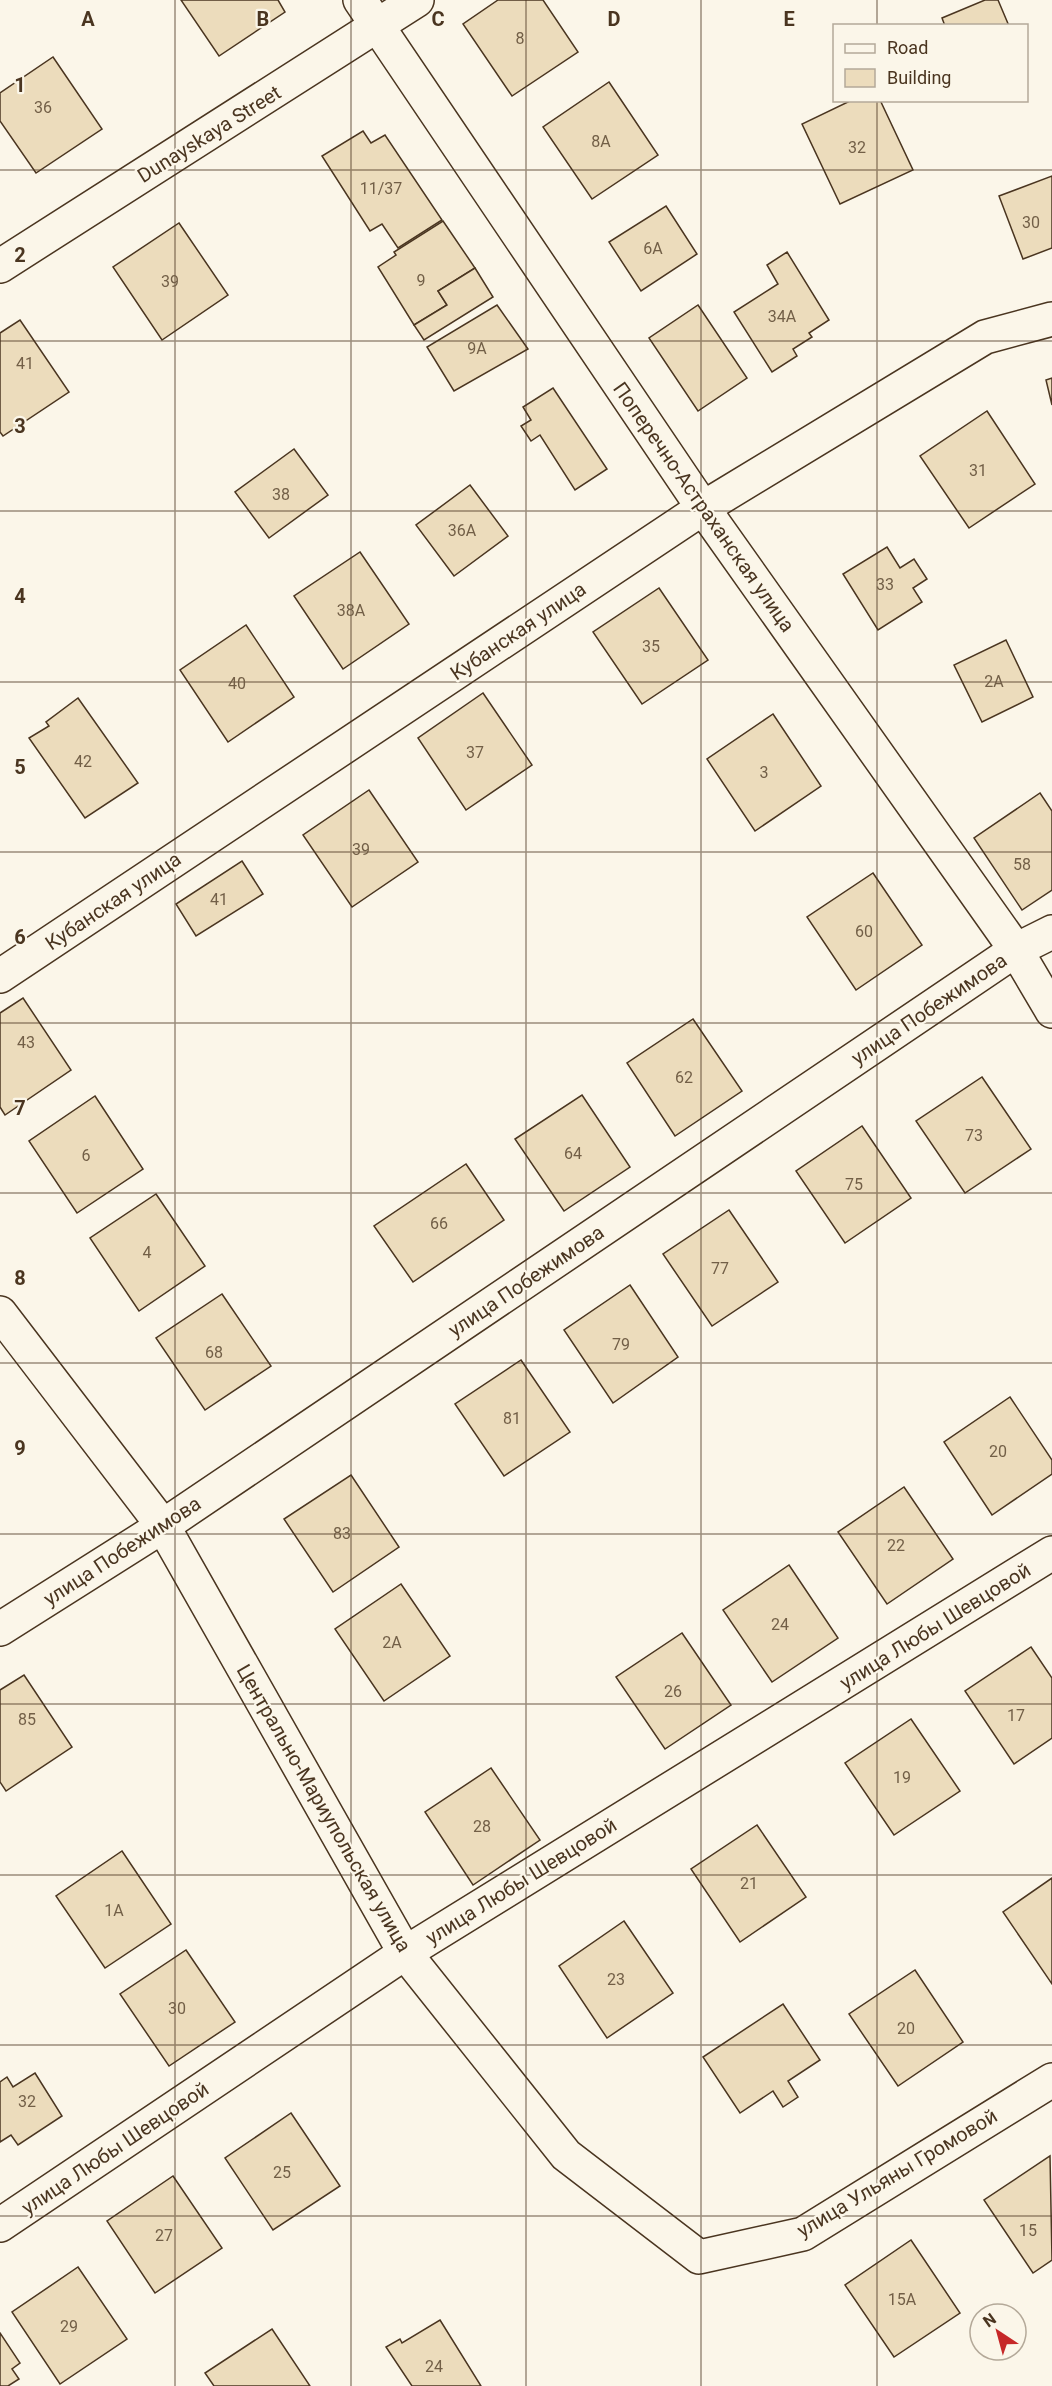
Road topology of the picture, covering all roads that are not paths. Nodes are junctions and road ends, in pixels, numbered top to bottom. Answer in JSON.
{"nodes":[{"id":1,"x":360,"y":0,"type":"edge"},
{"id":2,"x":417,"y":0,"type":"edge"},
{"id":3,"x":378,"y":27,"type":"junction"},
{"id":4,"x":0,"y":266,"type":"edge"},
{"id":5,"x":1052,"y":319,"type":"edge"},
{"id":6,"x":703,"y":508,"type":"junction"},
{"id":7,"x":1052,"y":932,"type":"edge"},
{"id":8,"x":1016,"y":950,"type":"junction"},
{"id":9,"x":0,"y":976,"type":"edge"},
{"id":10,"x":1052,"y":1011,"type":"edge"},
{"id":11,"x":0,"y":1313,"type":"edge"},
{"id":12,"x":163,"y":1526,"type":"junction"},
{"id":13,"x":1052,"y":1553,"type":"edge"},
{"id":14,"x":0,"y":1629,"type":"edge"},
{"id":15,"x":405,"y":1953,"type":"junction"},
{"id":16,"x":1052,"y":2080,"type":"edge"},
{"id":17,"x":0,"y":2224,"type":"edge"},
{"id":18,"x":699,"y":2257,"type":"joint"}],
"edges":[{"from":1,"to":3,"type":"street","name":"Поперечно-Астраханская улица"},
{"from":2,"to":3,"type":"street","name":"Dunayskaya Street"},
{"from":3,"to":4,"type":"street","name":"Dunayskaya Street"},
{"from":3,"to":6,"type":"street","name":"Поперечно-Астраханская улица"},
{"from":5,"to":6,"type":"street","name":"Кубанская улица"},
{"from":6,"to":8,"type":"street","name":"Поперечно-Астраханская улица"},
{"from":6,"to":9,"type":"street","name":"Кубанская улица"},
{"from":7,"to":8,"type":"street","name":"улица Побежимова"},
{"from":8,"to":10,"type":"street","name":"Поперечно-Астраханская улица"},
{"from":8,"to":12,"type":"street","name":"улица Побежимова"},
{"from":11,"to":12,"type":"street","name":"Центрально-Мариупольская улица"},
{"from":12,"to":14,"type":"street","name":"улица Побежимова"},
{"from":12,"to":15,"type":"street","name":"Центрально-Мариупольская улица"},
{"from":13,"to":15,"type":"street","name":"улица Любы Шевцовой"},
{"from":15,"to":17,"type":"street","name":"улица Любы Шевцовой"},
{"from":15,"to":18,"type":"street","name":"Центрально-Мариупольская улица"},
{"from":16,"to":18,"type":"street","name":"улица Ульяны Громовой"}]}
